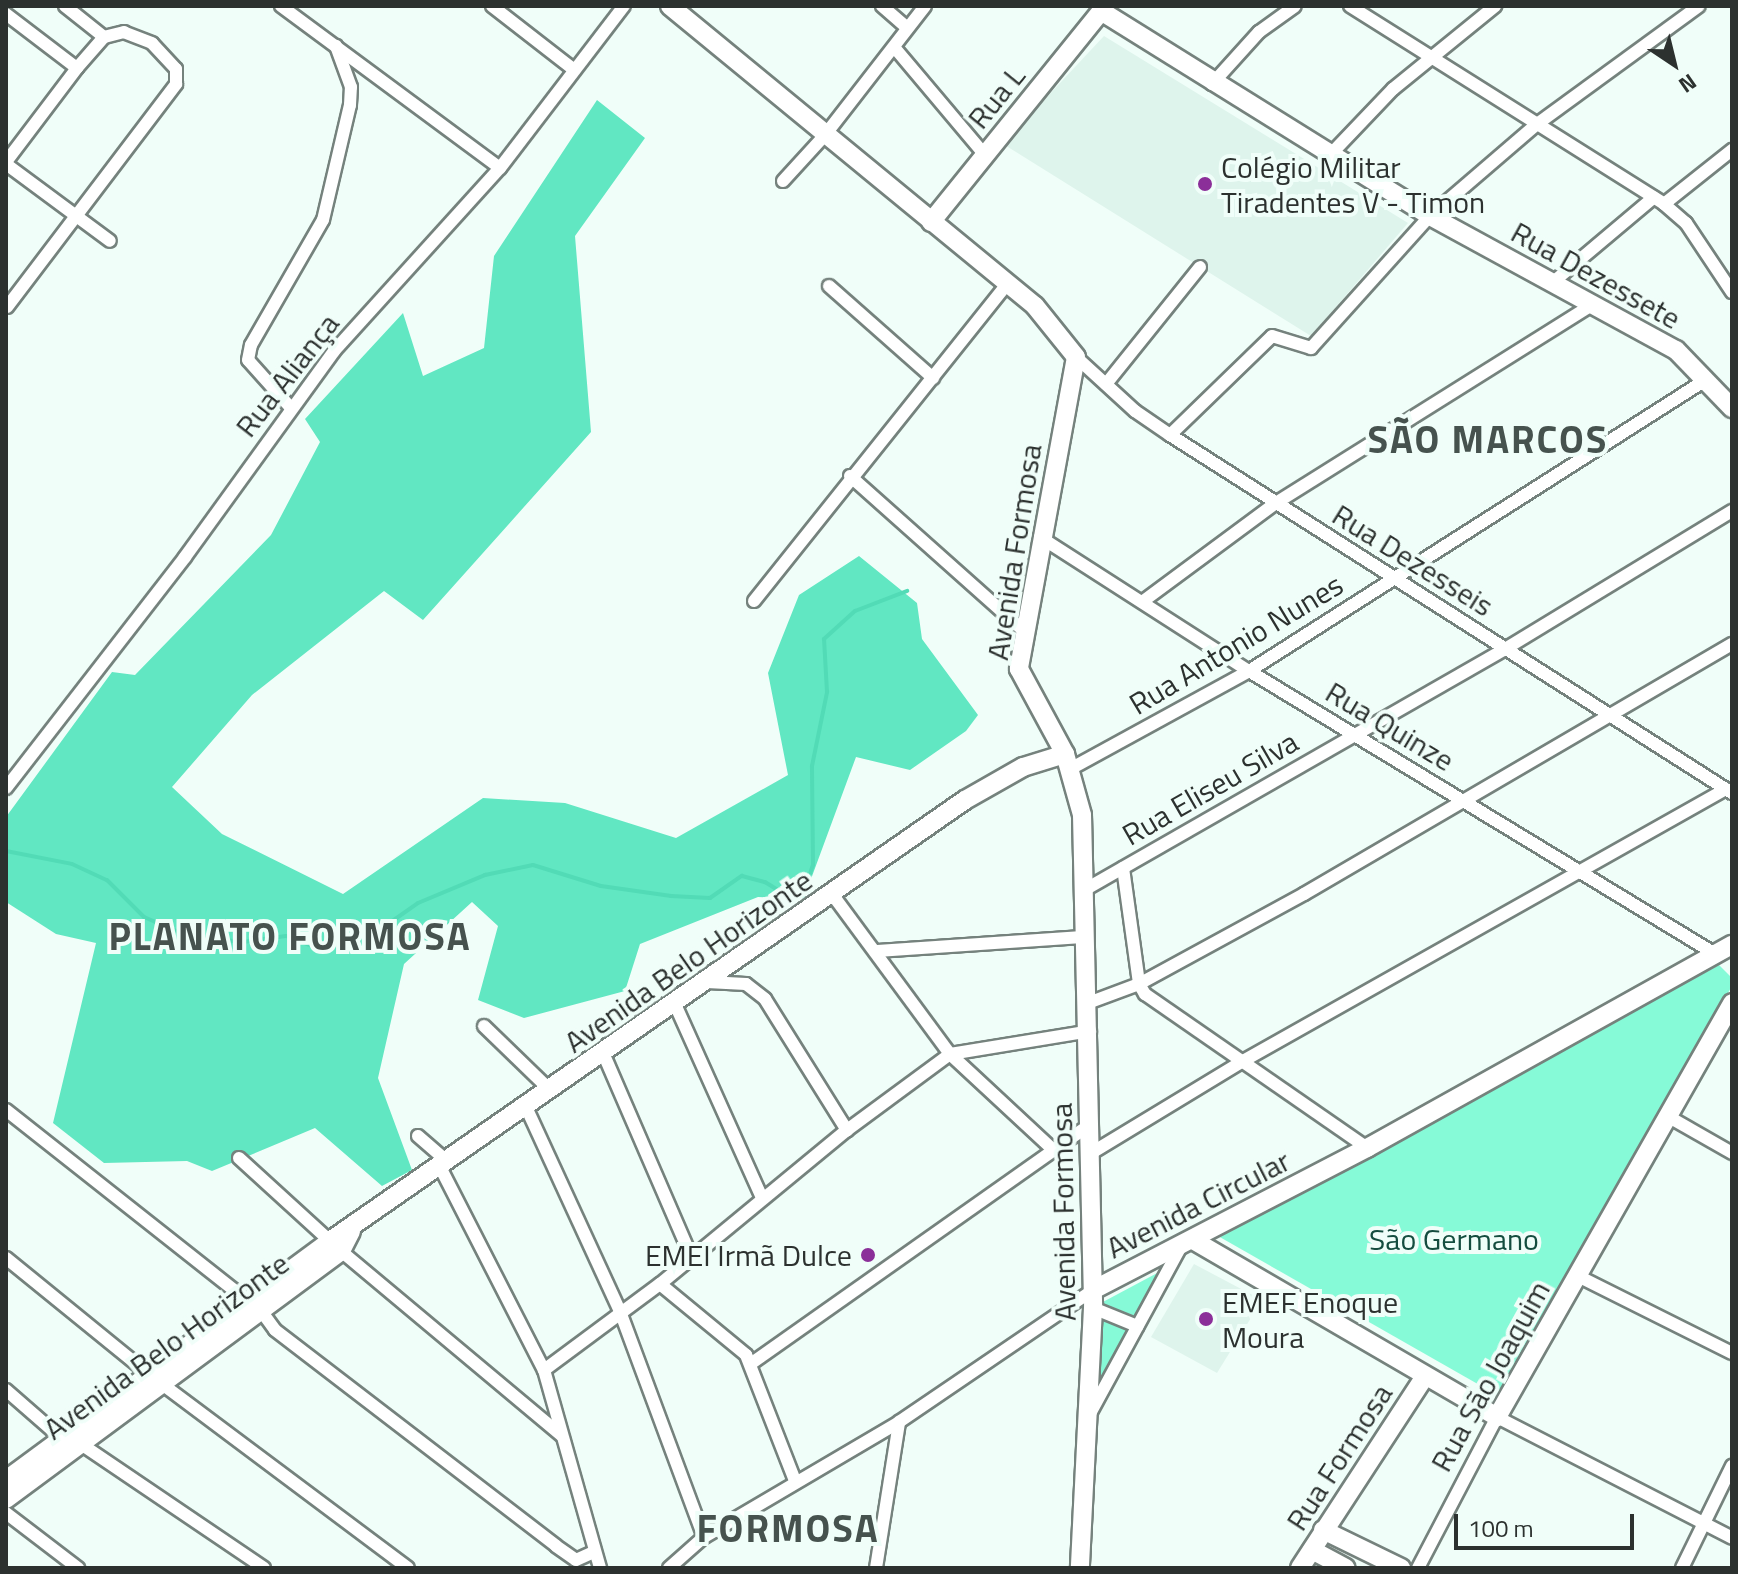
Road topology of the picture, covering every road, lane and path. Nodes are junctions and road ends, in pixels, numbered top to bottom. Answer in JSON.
{"nodes":[{"id":1,"x":65,"y":6,"type":"edge"},
{"id":2,"x":492,"y":6,"type":"edge"},
{"id":3,"x":624,"y":6,"type":"edge"},
{"id":4,"x":670,"y":6,"type":"edge"},
{"id":5,"x":882,"y":6,"type":"edge"},
{"id":6,"x":925,"y":6,"type":"edge"},
{"id":7,"x":1295,"y":6,"type":"edge"},
{"id":8,"x":1350,"y":6,"type":"edge"},
{"id":9,"x":1495,"y":6,"type":"edge"},
{"id":10,"x":1699,"y":6,"type":"edge"},
{"id":11,"x":286,"y":7,"type":"edge"},
{"id":12,"x":1100,"y":8,"type":"edge"},
{"id":13,"x":8,"y":13,"type":"edge"},
{"id":14,"x":907,"y":28,"type":"junction"},
{"id":15,"x":104,"y":37,"type":"junction"},
{"id":16,"x":336,"y":46,"type":"junction"},
{"id":17,"x":894,"y":47,"type":"junction"},
{"id":18,"x":1428,"y":58,"type":"junction"},
{"id":19,"x":77,"y":68,"type":"junction"},
{"id":20,"x":572,"y":68,"type":"junction"},
{"id":21,"x":1212,"y":84,"type":"junction"},
{"id":22,"x":1537,"y":124,"type":"junction"},
{"id":23,"x":825,"y":135,"type":"junction"},
{"id":24,"x":1732,"y":150,"type":"edge"},
{"id":25,"x":1331,"y":154,"type":"junction"},
{"id":26,"x":985,"y":155,"type":"junction"},
{"id":27,"x":6,"y":163,"type":"edge"},
{"id":28,"x":500,"y":168,"type":"junction"},
{"id":29,"x":783,"y":181,"type":"dead end"},
{"id":30,"x":1659,"y":201,"type":"junction"},
{"id":31,"x":77,"y":216,"type":"junction"},
{"id":32,"x":1430,"y":216,"type":"junction"},
{"id":33,"x":931,"y":222,"type":"junction"},
{"id":34,"x":110,"y":241,"type":"dead end"},
{"id":35,"x":1200,"y":267,"type":"dead end"},
{"id":36,"x":1008,"y":283,"type":"junction"},
{"id":37,"x":1552,"y":283,"type":"junction"},
{"id":38,"x":829,"y":286,"type":"dead end"},
{"id":39,"x":1732,"y":292,"type":"edge"},
{"id":40,"x":1592,"y":305,"type":"junction"},
{"id":41,"x":7,"y":307,"type":"edge"},
{"id":42,"x":1076,"y":357,"type":"junction"},
{"id":43,"x":933,"y":378,"type":"junction"},
{"id":44,"x":1707,"y":379,"type":"junction"},
{"id":45,"x":1106,"y":384,"type":"junction"},
{"id":46,"x":291,"y":408,"type":"junction"},
{"id":47,"x":1732,"y":408,"type":"edge"},
{"id":48,"x":1170,"y":435,"type":"junction"},
{"id":49,"x":850,"y":476,"type":"junction"},
{"id":50,"x":1276,"y":503,"type":"junction"},
{"id":51,"x":1732,"y":511,"type":"edge"},
{"id":52,"x":1040,"y":537,"type":"junction"},
{"id":53,"x":1393,"y":579,"type":"junction"},
{"id":54,"x":754,"y":601,"type":"dead end"},
{"id":55,"x":1142,"y":602,"type":"junction"},
{"id":56,"x":1024,"y":631,"type":"junction"},
{"id":57,"x":1732,"y":644,"type":"edge"},
{"id":58,"x":1505,"y":649,"type":"junction"},
{"id":59,"x":1249,"y":671,"type":"junction"},
{"id":60,"x":1612,"y":716,"type":"junction"},
{"id":61,"x":1353,"y":735,"type":"junction"},
{"id":62,"x":1068,"y":761,"type":"junction"},
{"id":63,"x":6,"y":788,"type":"edge"},
{"id":64,"x":1729,"y":791,"type":"edge"},
{"id":65,"x":1464,"y":801,"type":"junction"},
{"id":66,"x":1123,"y":868,"type":"junction"},
{"id":67,"x":1581,"y":870,"type":"junction"},
{"id":68,"x":1086,"y":889,"type":"junction"},
{"id":69,"x":832,"y":894,"type":"junction"},
{"id":70,"x":1084,"y":937,"type":"junction"},
{"id":71,"x":1728,"y":948,"type":"edge"},
{"id":72,"x":876,"y":951,"type":"junction"},
{"id":73,"x":707,"y":982,"type":"junction"},
{"id":74,"x":1139,"y":984,"type":"junction"},
{"id":75,"x":674,"y":1002,"type":"junction"},
{"id":76,"x":1088,"y":1003,"type":"junction"},
{"id":77,"x":1732,"y":1003,"type":"edge"},
{"id":78,"x":484,"y":1026,"type":"dead end"},
{"id":79,"x":1090,"y":1031,"type":"junction"},
{"id":80,"x":950,"y":1054,"type":"junction"},
{"id":81,"x":604,"y":1055,"type":"junction"},
{"id":82,"x":1243,"y":1061,"type":"junction"},
{"id":83,"x":551,"y":1091,"type":"junction"},
{"id":84,"x":526,"y":1107,"type":"junction"},
{"id":85,"x":6,"y":1110,"type":"edge"},
{"id":86,"x":1669,"y":1117,"type":"junction"},
{"id":87,"x":1089,"y":1125,"type":"junction"},
{"id":88,"x":847,"y":1130,"type":"junction"},
{"id":89,"x":418,"y":1136,"type":"dead end"},
{"id":90,"x":1051,"y":1148,"type":"junction"},
{"id":91,"x":1367,"y":1148,"type":"junction"},
{"id":92,"x":1732,"y":1153,"type":"edge"},
{"id":93,"x":1088,"y":1155,"type":"junction"},
{"id":94,"x":239,"y":1158,"type":"dead end"},
{"id":95,"x":442,"y":1163,"type":"junction"},
{"id":96,"x":762,"y":1198,"type":"junction"},
{"id":97,"x":1187,"y":1243,"type":"junction"},
{"id":98,"x":336,"y":1246,"type":"junction"},
{"id":99,"x":6,"y":1258,"type":"edge"},
{"id":100,"x":692,"y":1258,"type":"junction"},
{"id":101,"x":1578,"y":1276,"type":"junction"},
{"id":102,"x":660,"y":1284,"type":"junction"},
{"id":103,"x":1093,"y":1299,"type":"junction"},
{"id":104,"x":255,"y":1307,"type":"junction"},
{"id":105,"x":621,"y":1314,"type":"junction"},
{"id":106,"x":1137,"y":1326,"type":"junction"},
{"id":107,"x":1732,"y":1353,"type":"edge"},
{"id":108,"x":752,"y":1363,"type":"junction"},
{"id":109,"x":544,"y":1370,"type":"junction"},
{"id":110,"x":1425,"y":1376,"type":"junction"},
{"id":111,"x":156,"y":1379,"type":"junction"},
{"id":112,"x":6,"y":1390,"type":"edge"},
{"id":113,"x":1089,"y":1415,"type":"junction"},
{"id":114,"x":1497,"y":1417,"type":"junction"},
{"id":115,"x":899,"y":1422,"type":"junction"},
{"id":116,"x":562,"y":1436,"type":"junction"},
{"id":117,"x":61,"y":1438,"type":"junction"},
{"id":118,"x":81,"y":1444,"type":"junction"},
{"id":119,"x":1732,"y":1466,"type":"edge"},
{"id":120,"x":6,"y":1480,"type":"edge"},
{"id":121,"x":795,"y":1481,"type":"junction"},
{"id":122,"x":6,"y":1499,"type":"edge"},
{"id":123,"x":6,"y":1513,"type":"edge"},
{"id":124,"x":1704,"y":1522,"type":"junction"},
{"id":125,"x":1323,"y":1530,"type":"junction"},
{"id":126,"x":704,"y":1537,"type":"junction"},
{"id":127,"x":1732,"y":1538,"type":"edge"},
{"id":128,"x":1312,"y":1550,"type":"junction"},
{"id":129,"x":592,"y":1553,"type":"junction"},
{"id":130,"x":578,"y":1564,"type":"edge"},
{"id":131,"x":78,"y":1568,"type":"edge"},
{"id":132,"x":264,"y":1568,"type":"edge"},
{"id":133,"x":408,"y":1568,"type":"edge"},
{"id":134,"x":600,"y":1568,"type":"edge"},
{"id":135,"x":669,"y":1568,"type":"edge"},
{"id":136,"x":876,"y":1568,"type":"edge"},
{"id":137,"x":1080,"y":1568,"type":"edge"},
{"id":138,"x":1300,"y":1568,"type":"edge"},
{"id":139,"x":1346,"y":1568,"type":"edge"},
{"id":140,"x":1401,"y":1568,"type":"edge"},
{"id":141,"x":1418,"y":1568,"type":"edge"},
{"id":142,"x":1682,"y":1568,"type":"edge"}],
"edges":[{"from":1,"to":15,"type":"street"},
{"from":2,"to":20,"type":"street"},
{"from":3,"to":20,"type":"street","name":"Rua Aliança"},
{"from":4,"to":23,"type":"main road"},
{"from":5,"to":14,"type":"street"},
{"from":6,"to":14,"type":"street"},
{"from":7,"to":21,"type":"street"},
{"from":8,"to":18,"type":"street"},
{"from":9,"to":18,"type":"street"},
{"from":10,"to":22,"type":"street"},
{"from":11,"to":16,"type":"street"},
{"from":12,"to":21,"type":"main road","name":"Rua Dezessete"},
{"from":12,"to":26,"type":"main road","name":"Rua L"},
{"from":13,"to":19,"type":"street"},
{"from":14,"to":17,"type":"street"},
{"from":15,"to":19,"type":"street"},
{"from":15,"to":31,"type":"street"},
{"from":16,"to":28,"type":"street"},
{"from":16,"to":46,"type":"street"},
{"from":17,"to":23,"type":"street"},
{"from":17,"to":26,"type":"street"},
{"from":18,"to":22,"type":"street"},
{"from":18,"to":25,"type":"street"},
{"from":19,"to":27,"type":"street"},
{"from":20,"to":28,"type":"street","name":"Rua Aliança"},
{"from":21,"to":25,"type":"main road","name":"Rua Dezessete"},
{"from":22,"to":30,"type":"street"},
{"from":22,"to":32,"type":"street"},
{"from":23,"to":29,"type":"street"},
{"from":23,"to":33,"type":"main road"},
{"from":24,"to":30,"type":"street"},
{"from":25,"to":32,"type":"main road","name":"Rua Dezessete"},
{"from":26,"to":33,"type":"main road","name":"Rua L"},
{"from":27,"to":31,"type":"street"},
{"from":28,"to":46,"type":"street","name":"Rua Aliança"},
{"from":30,"to":37,"type":"street"},
{"from":30,"to":39,"type":"street"},
{"from":31,"to":34,"type":"street"},
{"from":31,"to":41,"type":"street"},
{"from":32,"to":37,"type":"main road","name":"Rua Dezessete"},
{"from":32,"to":48,"type":"street"},
{"from":33,"to":36,"type":"main road"},
{"from":35,"to":45,"type":"street"},
{"from":36,"to":42,"type":"main road"},
{"from":36,"to":43,"type":"street"},
{"from":37,"to":40,"type":"main road","name":"Rua Dezessete"},
{"from":38,"to":43,"type":"street"},
{"from":40,"to":44,"type":"main road","name":"Rua Dezessete"},
{"from":40,"to":50,"type":"street"},
{"from":42,"to":45,"type":"street","name":"Rua Dezesseis"},
{"from":42,"to":52,"type":"main road","name":"Avenida Formosa"},
{"from":43,"to":49,"type":"street"},
{"from":44,"to":47,"type":"main road","name":"Rua Dezessete"},
{"from":44,"to":53,"type":"street","name":"Rua Antonio Nunes"},
{"from":45,"to":48,"type":"street","name":"Rua Dezesseis"},
{"from":46,"to":63,"type":"street","name":"Rua Aliança"},
{"from":48,"to":50,"type":"street","name":"Rua Dezesseis"},
{"from":49,"to":54,"type":"street"},
{"from":49,"to":56,"type":"street"},
{"from":50,"to":53,"type":"street","name":"Rua Dezesseis"},
{"from":50,"to":55,"type":"street"},
{"from":51,"to":58,"type":"street","name":"Rua Eliseu Silva"},
{"from":52,"to":55,"type":"street","name":"Rua Quinze"},
{"from":52,"to":56,"type":"main road","name":"Avenida Formosa"},
{"from":53,"to":58,"type":"street","name":"Rua Dezesseis"},
{"from":53,"to":59,"type":"street","name":"Rua Antonio Nunes"},
{"from":55,"to":59,"type":"street","name":"Rua Quinze"},
{"from":56,"to":62,"type":"main road","name":"Avenida Formosa"},
{"from":57,"to":60,"type":"street"},
{"from":58,"to":60,"type":"street","name":"Rua Dezesseis"},
{"from":58,"to":61,"type":"street","name":"Rua Eliseu Silva"},
{"from":59,"to":61,"type":"street","name":"Rua Quinze"},
{"from":59,"to":62,"type":"street","name":"Rua Antonio Nunes"},
{"from":60,"to":64,"type":"street","name":"Rua Dezesseis"},
{"from":60,"to":65,"type":"street"},
{"from":61,"to":65,"type":"street","name":"Rua Quinze"},
{"from":61,"to":66,"type":"street","name":"Rua Eliseu Silva"},
{"from":62,"to":68,"type":"main road","name":"Avenida Formosa"},
{"from":62,"to":69,"type":"main road","name":"Avenida Belo Horizonte"},
{"from":64,"to":67,"type":"street"},
{"from":65,"to":67,"type":"street","name":"Rua Quinze"},
{"from":65,"to":74,"type":"street"},
{"from":66,"to":68,"type":"street","name":"Rua Eliseu Silva"},
{"from":66,"to":74,"type":"street"},
{"from":67,"to":71,"type":"street","name":"Rua Quinze"},
{"from":67,"to":82,"type":"street"},
{"from":68,"to":70,"type":"main road","name":"Avenida Formosa"},
{"from":69,"to":72,"type":"street"},
{"from":69,"to":73,"type":"main road","name":"Avenida Belo Horizonte"},
{"from":70,"to":72,"type":"street"},
{"from":70,"to":76,"type":"main road","name":"Avenida Formosa"},
{"from":71,"to":91,"type":"main road","name":"Avenida Circular"},
{"from":72,"to":80,"type":"street"},
{"from":73,"to":75,"type":"main road","name":"Avenida Belo Horizonte"},
{"from":73,"to":88,"type":"street"},
{"from":74,"to":76,"type":"street"},
{"from":74,"to":82,"type":"street"},
{"from":75,"to":81,"type":"main road","name":"Avenida Belo Horizonte"},
{"from":75,"to":96,"type":"street"},
{"from":76,"to":79,"type":"main road","name":"Avenida Formosa"},
{"from":77,"to":86,"type":"main road","name":"Rua São Joaquim"},
{"from":78,"to":83,"type":"street"},
{"from":79,"to":80,"type":"street"},
{"from":79,"to":87,"type":"main road","name":"Avenida Formosa"},
{"from":80,"to":88,"type":"street"},
{"from":80,"to":90,"type":"street"},
{"from":81,"to":83,"type":"main road","name":"Avenida Belo Horizonte"},
{"from":81,"to":100,"type":"street"},
{"from":82,"to":91,"type":"street"},
{"from":82,"to":93,"type":"street"},
{"from":83,"to":84,"type":"main road","name":"Avenida Belo Horizonte"},
{"from":84,"to":95,"type":"main road","name":"Avenida Belo Horizonte"},
{"from":84,"to":105,"type":"street"},
{"from":85,"to":104,"type":"street"},
{"from":86,"to":92,"type":"street"},
{"from":86,"to":101,"type":"main road","name":"Rua São Joaquim"},
{"from":87,"to":90,"type":"street"},
{"from":87,"to":93,"type":"main road","name":"Avenida Formosa"},
{"from":88,"to":96,"type":"street"},
{"from":89,"to":95,"type":"street"},
{"from":90,"to":108,"type":"street"},
{"from":91,"to":97,"type":"main road","name":"Avenida Circular"},
{"from":93,"to":103,"type":"main road","name":"Avenida Formosa"},
{"from":94,"to":98,"type":"street"},
{"from":95,"to":98,"type":"main road","name":"Avenida Belo Horizonte"},
{"from":95,"to":109,"type":"street"},
{"from":96,"to":100,"type":"street"},
{"from":97,"to":103,"type":"main road","name":"Avenida Circular"},
{"from":97,"to":106,"type":"street"},
{"from":97,"to":110,"type":"main road"},
{"from":98,"to":104,"type":"main road","name":"Avenida Belo Horizonte"},
{"from":98,"to":116,"type":"street"},
{"from":99,"to":111,"type":"street"},
{"from":100,"to":102,"type":"street"},
{"from":101,"to":107,"type":"street"},
{"from":101,"to":114,"type":"main road","name":"Rua São Joaquim"},
{"from":102,"to":105,"type":"street"},
{"from":102,"to":108,"type":"street"},
{"from":103,"to":106,"type":"street"},
{"from":103,"to":113,"type":"main road","name":"Avenida Formosa"},
{"from":103,"to":115,"type":"street","name":"Avenida Circular"},
{"from":104,"to":111,"type":"main road","name":"Avenida Belo Horizonte"},
{"from":104,"to":130,"type":"street"},
{"from":105,"to":109,"type":"street"},
{"from":105,"to":126,"type":"street"},
{"from":106,"to":113,"type":"street"},
{"from":108,"to":121,"type":"street"},
{"from":109,"to":116,"type":"street"},
{"from":110,"to":114,"type":"main road"},
{"from":110,"to":125,"type":"main road","name":"Rua Formosa"},
{"from":111,"to":117,"type":"main road","name":"Avenida Belo Horizonte"},
{"from":111,"to":118,"type":"main road","name":"Avenida Belo Horizonte"},
{"from":111,"to":133,"type":"street"},
{"from":112,"to":117,"type":"street"},
{"from":113,"to":137,"type":"main road","name":"Avenida Formosa"},
{"from":114,"to":124,"type":"street"},
{"from":114,"to":141,"type":"street","name":"Rua São Joaquim"},
{"from":115,"to":121,"type":"street","name":"Avenida Circular"},
{"from":115,"to":136,"type":"street"},
{"from":116,"to":129,"type":"street"},
{"from":117,"to":120,"type":"main road","name":"Avenida Belo Horizonte"},
{"from":118,"to":122,"type":"main road","name":"Avenida Belo Horizonte"},
{"from":118,"to":132,"type":"street"},
{"from":119,"to":124,"type":"street"},
{"from":121,"to":126,"type":"street","name":"Avenida Circular"},
{"from":123,"to":131,"type":"street"},
{"from":124,"to":127,"type":"street"},
{"from":124,"to":142,"type":"street"},
{"from":125,"to":128,"type":"main road","name":"Rua Formosa"},
{"from":125,"to":140,"type":"main road"},
{"from":126,"to":135,"type":"street","name":"Avenida Circular"},
{"from":128,"to":138,"type":"main road","name":"Rua Formosa"},
{"from":128,"to":139,"type":"main road"},
{"from":129,"to":130,"type":"street"},
{"from":129,"to":134,"type":"street"}]}
